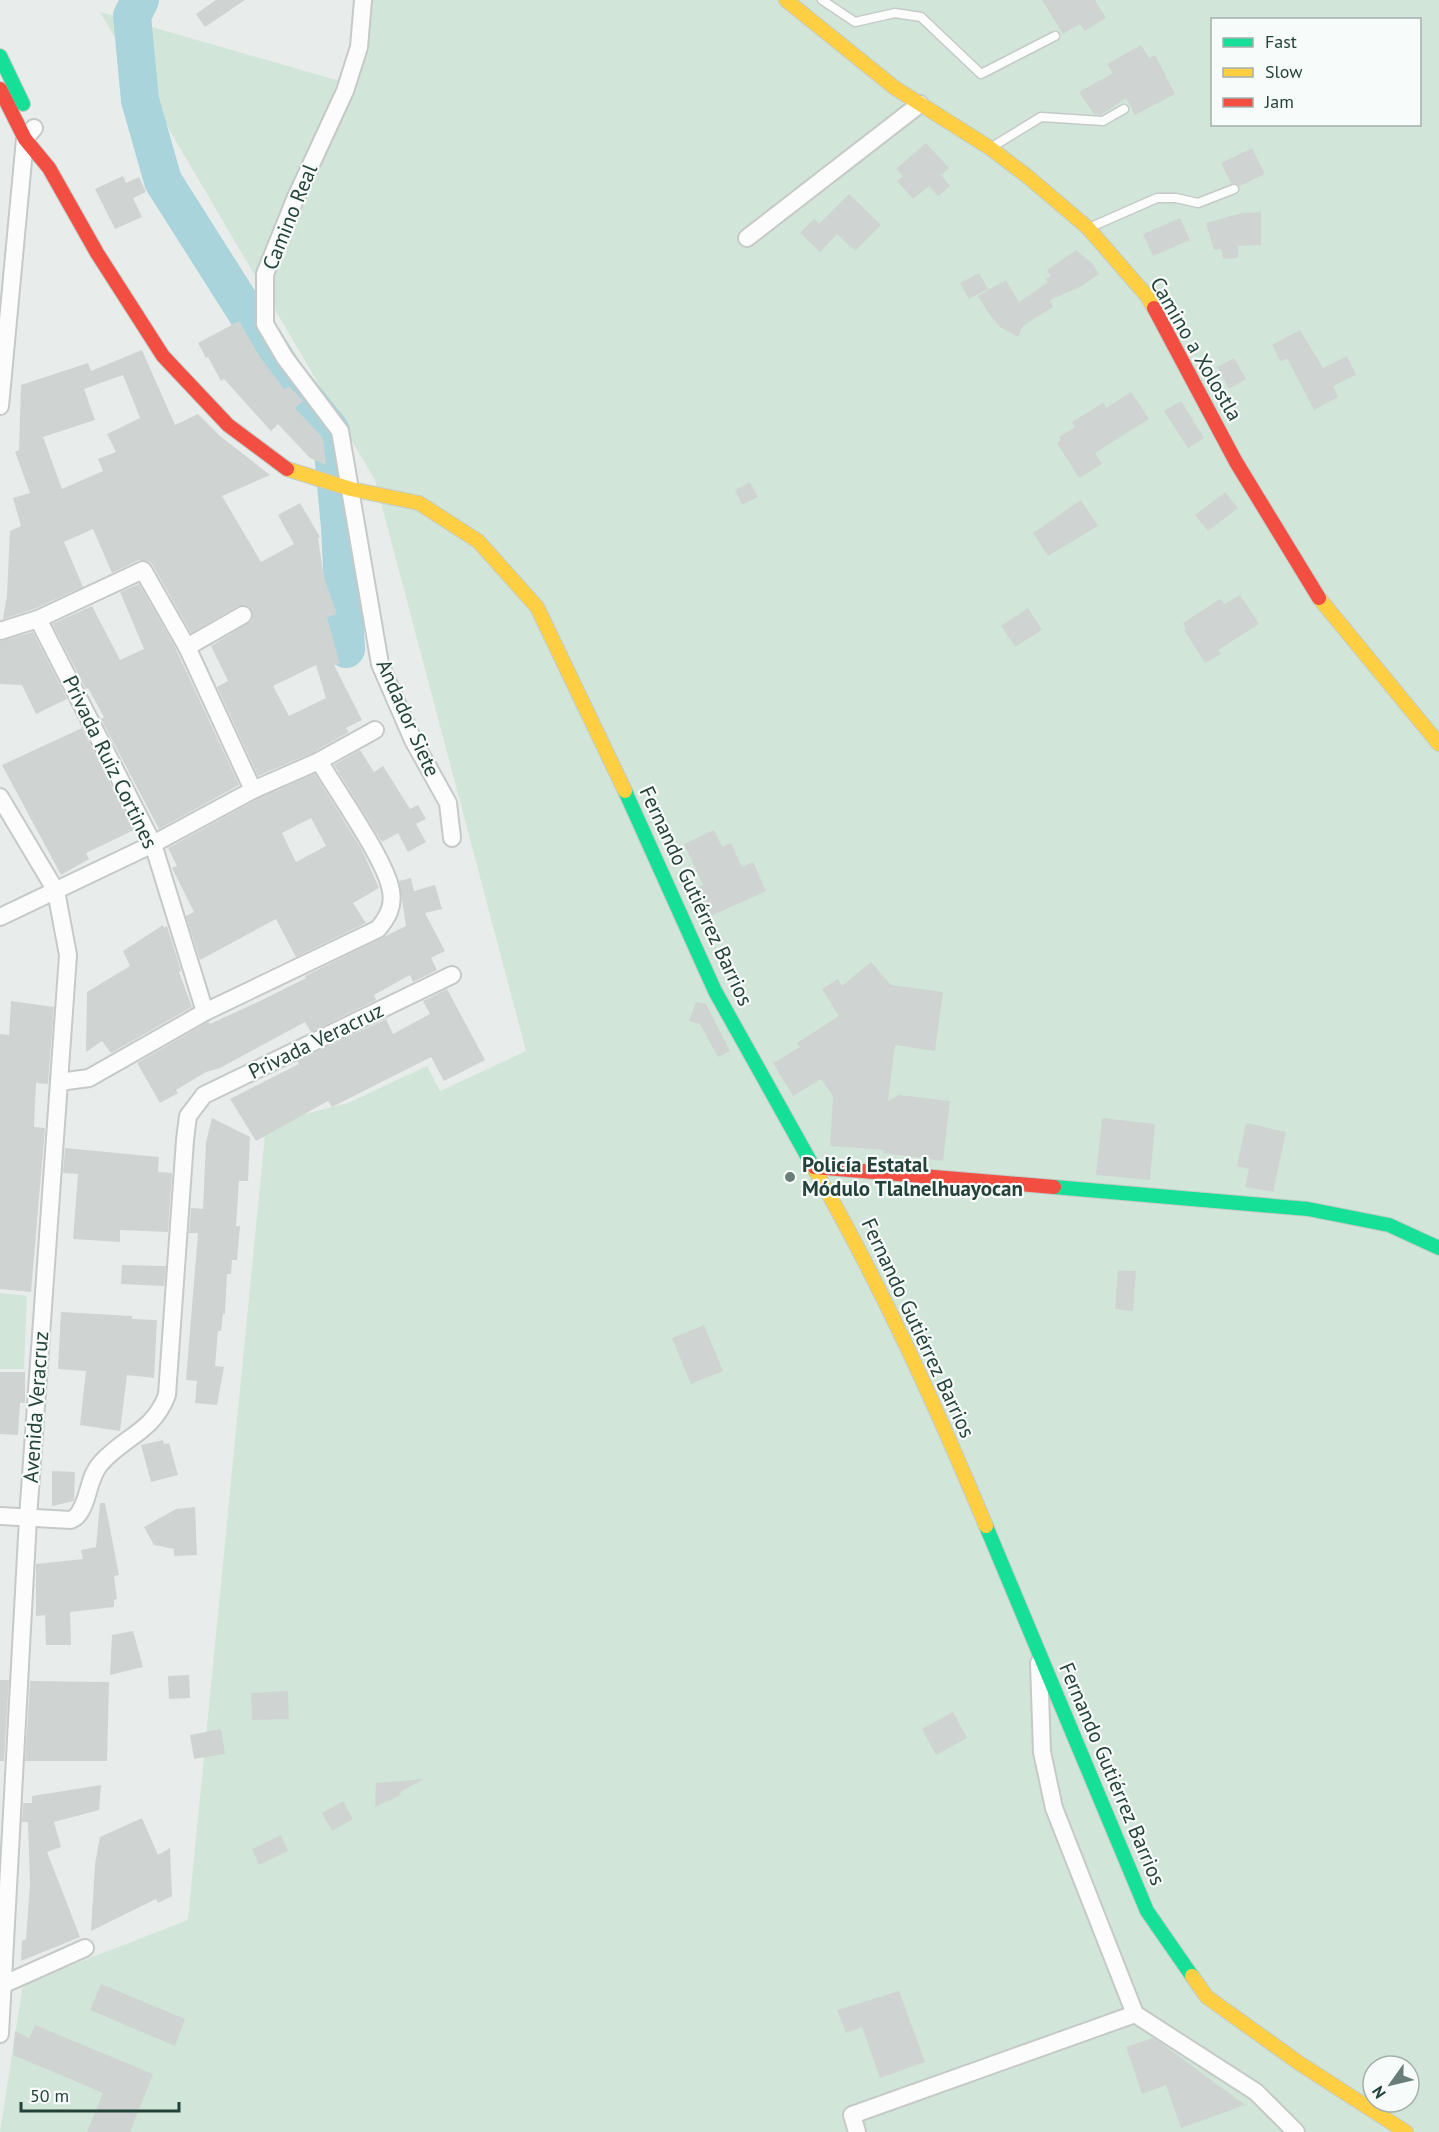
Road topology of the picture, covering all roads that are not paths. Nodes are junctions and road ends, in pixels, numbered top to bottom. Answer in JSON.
{"nodes":[{"id":1,"x":363,"y":0,"type":"edge"},
{"id":2,"x":822,"y":0,"type":"edge"},
{"id":3,"x":792,"y":1,"type":"edge"},
{"id":4,"x":1055,"y":36,"type":"dead end"},
{"id":5,"x":0,"y":56,"type":"edge"},
{"id":6,"x":0,"y":89,"type":"edge"},
{"id":7,"x":920,"y":104,"type":"junction"},
{"id":8,"x":1124,"y":109,"type":"dead end"},
{"id":9,"x":29,"y":133,"type":"junction"},
{"id":10,"x":990,"y":148,"type":"junction"},
{"id":11,"x":1234,"y":189,"type":"dead end"},
{"id":12,"x":1088,"y":228,"type":"junction"},
{"id":13,"x":747,"y":238,"type":"dead end"},
{"id":14,"x":6,"y":287,"type":"edge"},
{"id":15,"x":0,"y":406,"type":"edge"},
{"id":16,"x":344,"y":487,"type":"junction"},
{"id":17,"x":243,"y":615,"type":"dead end"},
{"id":18,"x":38,"y":619,"type":"junction"},
{"id":19,"x":0,"y":631,"type":"edge"},
{"id":20,"x":187,"y":647,"type":"junction"},
{"id":21,"x":375,"y":730,"type":"dead end"},
{"id":22,"x":1439,"y":744,"type":"edge"},
{"id":23,"x":319,"y":761,"type":"junction"},
{"id":24,"x":253,"y":790,"type":"junction"},
{"id":25,"x":0,"y":797,"type":"edge"},
{"id":26,"x":452,"y":838,"type":"dead end"},
{"id":27,"x":153,"y":844,"type":"junction"},
{"id":28,"x":56,"y":891,"type":"junction"},
{"id":29,"x":0,"y":917,"type":"edge"},
{"id":30,"x":452,"y":975,"type":"dead end"},
{"id":31,"x":205,"y":1012,"type":"junction"},
{"id":32,"x":59,"y":1082,"type":"junction"},
{"id":33,"x":814,"y":1167,"type":"junction"},
{"id":34,"x":1439,"y":1248,"type":"edge"},
{"id":35,"x":0,"y":1516,"type":"edge"},
{"id":36,"x":28,"y":1518,"type":"junction"},
{"id":37,"x":1039,"y":1656,"type":"junction"},
{"id":38,"x":8,"y":1710,"type":"edge"},
{"id":39,"x":85,"y":1948,"type":"dead end"},
{"id":40,"x":2,"y":1985,"type":"junction"},
{"id":41,"x":1135,"y":2014,"type":"junction"},
{"id":42,"x":0,"y":2030,"type":"edge"},
{"id":43,"x":857,"y":2132,"type":"edge"},
{"id":44,"x":1296,"y":2132,"type":"edge"},
{"id":45,"x":1406,"y":2132,"type":"edge"}],
"edges":[{"from":1,"to":16,"type":"street","name":"Camino Real"},
{"from":2,"to":4,"type":"lane"},
{"from":3,"to":7,"type":"main road","name":"Camino a Xolostla"},
{"from":5,"to":9,"type":"main road"},
{"from":6,"to":9,"type":"main road"},
{"from":7,"to":10,"type":"main road","name":"Camino a Xolostla"},
{"from":7,"to":13,"type":"street"},
{"from":8,"to":10,"type":"lane"},
{"from":9,"to":14,"type":"street"},
{"from":9,"to":16,"type":"main road","name":"Fernando Gutiérrez Barrios"},
{"from":10,"to":12,"type":"main road","name":"Camino a Xolostla"},
{"from":11,"to":12,"type":"lane"},
{"from":12,"to":22,"type":"main road","name":"Camino a Xolostla"},
{"from":14,"to":15,"type":"street"},
{"from":16,"to":26,"type":"street","name":"Andador Siete"},
{"from":16,"to":33,"type":"main road","name":"Fernando Gutiérrez Barrios"},
{"from":17,"to":20,"type":"street"},
{"from":18,"to":19,"type":"street"},
{"from":18,"to":20,"type":"street"},
{"from":18,"to":27,"type":"street","name":"Privada Ruiz Cortines"},
{"from":20,"to":24,"type":"street"},
{"from":21,"to":23,"type":"street"},
{"from":23,"to":24,"type":"street"},
{"from":23,"to":31,"type":"street"},
{"from":24,"to":27,"type":"street"},
{"from":25,"to":28,"type":"street","name":"Avenida Veracruz"},
{"from":27,"to":28,"type":"street"},
{"from":27,"to":31,"type":"street","name":"Privada Ruiz Cortines"},
{"from":28,"to":29,"type":"street"},
{"from":28,"to":32,"type":"street","name":"Avenida Veracruz"},
{"from":30,"to":36,"type":"street","name":"Privada Veracruz"},
{"from":31,"to":32,"type":"street"},
{"from":32,"to":36,"type":"street","name":"Avenida Veracruz"},
{"from":33,"to":34,"type":"main road"},
{"from":33,"to":37,"type":"main road","name":"Fernando Gutiérrez Barrios"},
{"from":35,"to":36,"type":"street"},
{"from":36,"to":38,"type":"street","name":"Avenida Veracruz"},
{"from":37,"to":41,"type":"street"},
{"from":37,"to":45,"type":"main road","name":"Fernando Gutiérrez Barrios"},
{"from":38,"to":40,"type":"street","name":"Avenida Veracruz"},
{"from":39,"to":40,"type":"street"},
{"from":40,"to":42,"type":"street","name":"Avenida Veracruz"},
{"from":41,"to":43,"type":"street"},
{"from":41,"to":44,"type":"street"}]}
